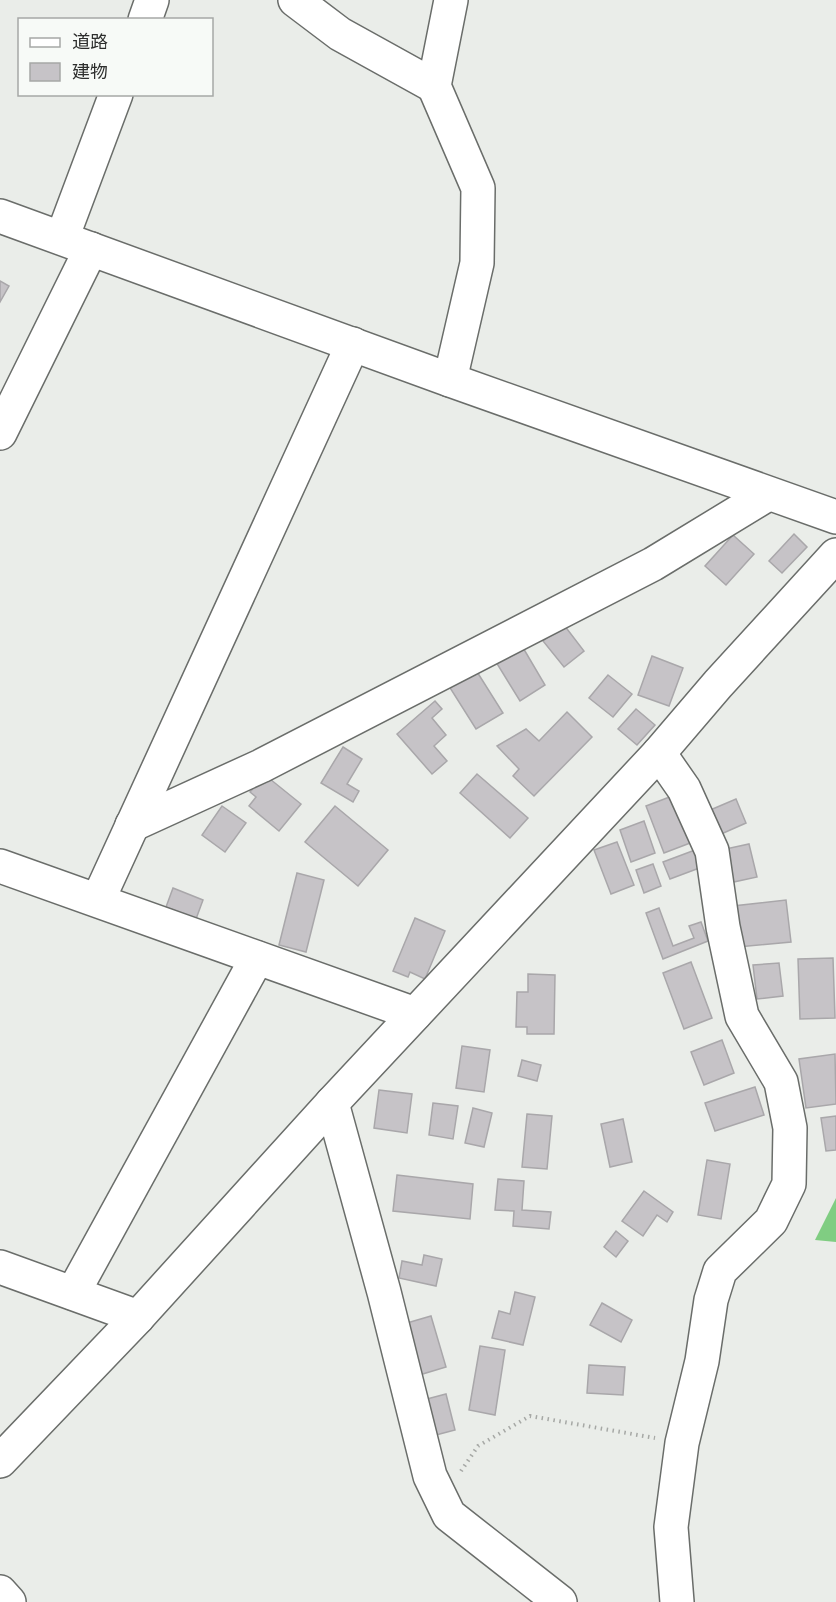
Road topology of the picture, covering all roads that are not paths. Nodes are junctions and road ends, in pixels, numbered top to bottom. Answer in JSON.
{"nodes":[{"id":1,"x":152,"y":0,"type":"edge"},
{"id":2,"x":295,"y":0,"type":"edge"},
{"id":3,"x":451,"y":0,"type":"edge"},
{"id":4,"x":146,"y":18,"type":"edge"},
{"id":5,"x":435,"y":86,"type":"junction"},
{"id":6,"x":115,"y":96,"type":"edge"},
{"id":7,"x":0,"y":216,"type":"edge"},
{"id":8,"x":76,"y":244,"type":"junction"},
{"id":9,"x":353,"y":344,"type":"junction"},
{"id":10,"x":450,"y":380,"type":"junction"},
{"id":11,"x":0,"y":433,"type":"edge"},
{"id":12,"x":768,"y":494,"type":"junction"},
{"id":13,"x":836,"y":517,"type":"edge"},
{"id":14,"x":836,"y":555,"type":"edge"},
{"id":15,"x":659,"y":753,"type":"junction"},
{"id":16,"x":132,"y":825,"type":"junction"},
{"id":17,"x":0,"y":866,"type":"edge"},
{"id":18,"x":98,"y":900,"type":"junction"},
{"id":19,"x":257,"y":958,"type":"junction"},
{"id":20,"x":415,"y":1014,"type":"junction"},
{"id":21,"x":332,"y":1103,"type":"junction"},
{"id":22,"x":0,"y":1267,"type":"edge"},
{"id":23,"x":73,"y":1293,"type":"junction"},
{"id":24,"x":138,"y":1317,"type":"junction"},
{"id":25,"x":7,"y":1444,"type":"edge"},
{"id":26,"x":0,"y":1592,"type":"edge"},
{"id":27,"x":9,"y":1602,"type":"edge"},
{"id":28,"x":560,"y":1602,"type":"edge"},
{"id":29,"x":676,"y":1602,"type":"edge"}],
"edges":[{"from":1,"to":4,"type":"street"},
{"from":2,"to":5,"type":"street"},
{"from":3,"to":5,"type":"street"},
{"from":5,"to":10,"type":"street"},
{"from":6,"to":8,"type":"street"},
{"from":7,"to":8,"type":"street"},
{"from":8,"to":9,"type":"street"},
{"from":8,"to":11,"type":"street"},
{"from":9,"to":10,"type":"street"},
{"from":9,"to":16,"type":"street"},
{"from":10,"to":12,"type":"street"},
{"from":12,"to":13,"type":"street"},
{"from":12,"to":16,"type":"street"},
{"from":14,"to":15,"type":"street"},
{"from":15,"to":20,"type":"street"},
{"from":15,"to":29,"type":"street"},
{"from":16,"to":18,"type":"street"},
{"from":17,"to":18,"type":"street"},
{"from":18,"to":19,"type":"street"},
{"from":19,"to":20,"type":"street"},
{"from":19,"to":23,"type":"street"},
{"from":20,"to":21,"type":"street"},
{"from":21,"to":24,"type":"street"},
{"from":21,"to":28,"type":"street"},
{"from":22,"to":23,"type":"street"},
{"from":23,"to":24,"type":"street"},
{"from":24,"to":25,"type":"street"},
{"from":26,"to":27,"type":"street"}]}
